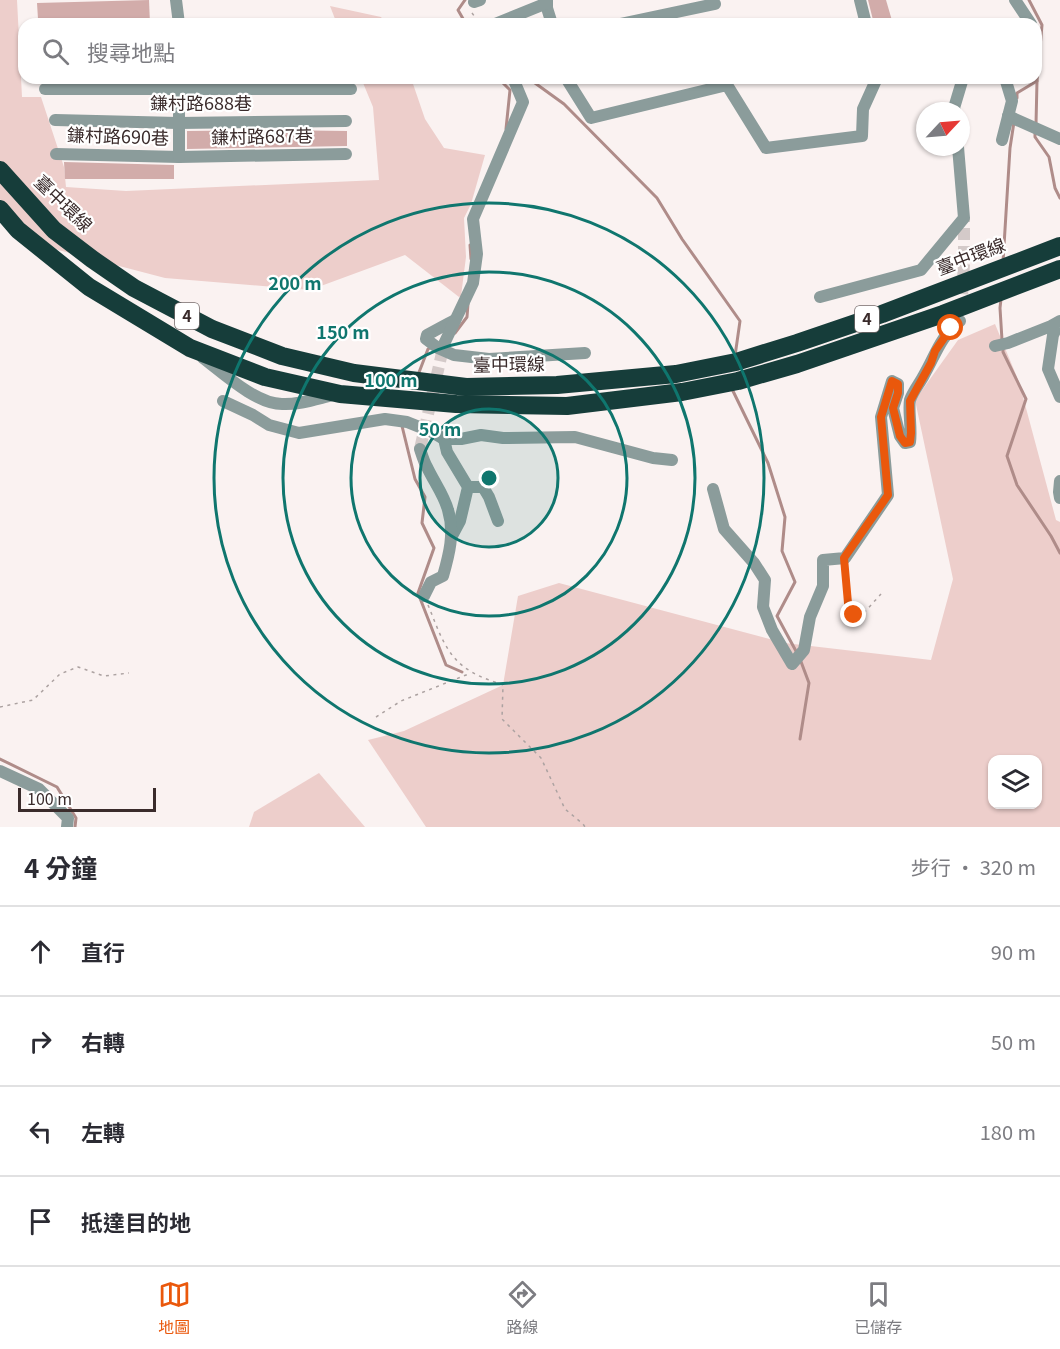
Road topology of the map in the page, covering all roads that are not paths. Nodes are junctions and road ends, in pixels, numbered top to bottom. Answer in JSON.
{"nodes":[{"id":1,"x":176,"y":0,"type":"edge"},
{"id":2,"x":860,"y":0,"type":"edge"},
{"id":3,"x":1015,"y":0,"type":"edge"},
{"id":4,"x":547,"y":2,"type":"edge"},
{"id":5,"x":715,"y":4,"type":"dead end"},
{"id":6,"x":178,"y":18,"type":"edge"},
{"id":7,"x":509,"y":18,"type":"edge"},
{"id":8,"x":551,"y":18,"type":"edge"},
{"id":9,"x":648,"y":18,"type":"edge"},
{"id":10,"x":864,"y":18,"type":"edge"},
{"id":11,"x":1027,"y":18,"type":"edge"},
{"id":12,"x":179,"y":84,"type":"edge"},
{"id":13,"x":516,"y":84,"type":"edge"},
{"id":14,"x":570,"y":84,"type":"edge"},
{"id":15,"x":874,"y":84,"type":"edge"},
{"id":16,"x":961,"y":84,"type":"edge"},
{"id":17,"x":1007,"y":84,"type":"edge"},
{"id":18,"x":45,"y":89,"type":"dead end"},
{"id":19,"x":351,"y":89,"type":"dead end"},
{"id":20,"x":956,"y":102,"type":"edge"},
{"id":21,"x":1008,"y":116,"type":"junction"},
{"id":22,"x":55,"y":120,"type":"dead end"},
{"id":23,"x":346,"y":121,"type":"dead end"},
{"id":24,"x":178,"y":123,"type":"junction"},
{"id":25,"x":1060,"y":139,"type":"edge"},
{"id":26,"x":1002,"y":140,"type":"dead end"},
{"id":27,"x":56,"y":154,"type":"dead end"},
{"id":28,"x":346,"y":154,"type":"dead end"},
{"id":29,"x":959,"y":156,"type":"edge"},
{"id":30,"x":179,"y":157,"type":"junction"},
{"id":31,"x":0,"y":170,"type":"edge"},
{"id":32,"x":0,"y":209,"type":"edge"},
{"id":33,"x":1060,"y":246,"type":"edge"},
{"id":34,"x":1060,"y":269,"type":"edge"},
{"id":35,"x":820,"y":297,"type":"dead end"},
{"id":36,"x":455,"y":320,"type":"junction"},
{"id":37,"x":960,"y":321,"type":"tunnel mouth"},
{"id":38,"x":1060,"y":321,"type":"edge"},
{"id":39,"x":444,"y":344,"type":"tunnel mouth"},
{"id":40,"x":995,"y":346,"type":"dead end"},
{"id":41,"x":585,"y":353,"type":"dead end"},
{"id":42,"x":1060,"y":397,"type":"edge"},
{"id":43,"x":223,"y":401,"type":"dead end"},
{"id":44,"x":444,"y":439,"type":"junction"},
{"id":45,"x":420,"y":450,"type":"tunnel mouth"},
{"id":46,"x":672,"y":460,"type":"dead end"},
{"id":47,"x":1060,"y":482,"type":"edge"},
{"id":48,"x":468,"y":487,"type":"junction"},
{"id":49,"x":713,"y":489,"type":"dead end"},
{"id":50,"x":1060,"y":498,"type":"edge"},
{"id":51,"x":498,"y":521,"type":"dead end"},
{"id":52,"x":452,"y":536,"type":"junction"},
{"id":53,"x":424,"y":596,"type":"road end"},
{"id":54,"x":0,"y":771,"type":"edge"},
{"id":55,"x":67,"y":827,"type":"edge"}],
"edges":[{"from":1,"to":6,"type":"street"},
{"from":2,"to":10,"type":"street"},
{"from":3,"to":11,"type":"street"},
{"from":4,"to":7,"type":"street"},
{"from":4,"to":8,"type":"street"},
{"from":5,"to":9,"type":"street"},
{"from":12,"to":18,"type":"street"},
{"from":12,"to":19,"type":"street"},
{"from":12,"to":24,"type":"street"},
{"from":13,"to":36,"type":"street"},
{"from":14,"to":15,"type":"street"},
{"from":16,"to":20,"type":"street"},
{"from":17,"to":21,"type":"street"},
{"from":21,"to":25,"type":"street"},
{"from":21,"to":26,"type":"street"},
{"from":22,"to":24,"type":"street","name":"鎌村路688巷"},
{"from":23,"to":24,"type":"street","name":"鎌村路688巷"},
{"from":24,"to":30,"type":"street"},
{"from":27,"to":30,"type":"street","name":"鎌村路690巷"},
{"from":28,"to":30,"type":"street","name":"鎌村路687巷"},
{"from":29,"to":35,"type":"street"},
{"from":31,"to":33,"type":"highway","name":"臺中環線","number":"4"},
{"from":32,"to":34,"type":"highway","number":"4"},
{"from":36,"to":39,"type":"street"},
{"from":36,"to":41,"type":"street"},
{"from":37,"to":49,"type":"street"},
{"from":38,"to":40,"type":"street"},
{"from":38,"to":42,"type":"street"},
{"from":43,"to":44,"type":"street"},
{"from":44,"to":46,"type":"street"},
{"from":44,"to":48,"type":"street"},
{"from":45,"to":52,"type":"street"},
{"from":47,"to":50,"type":"street"},
{"from":48,"to":51,"type":"street"},
{"from":48,"to":52,"type":"street"},
{"from":52,"to":53,"type":"street"},
{"from":54,"to":55,"type":"street"}]}
